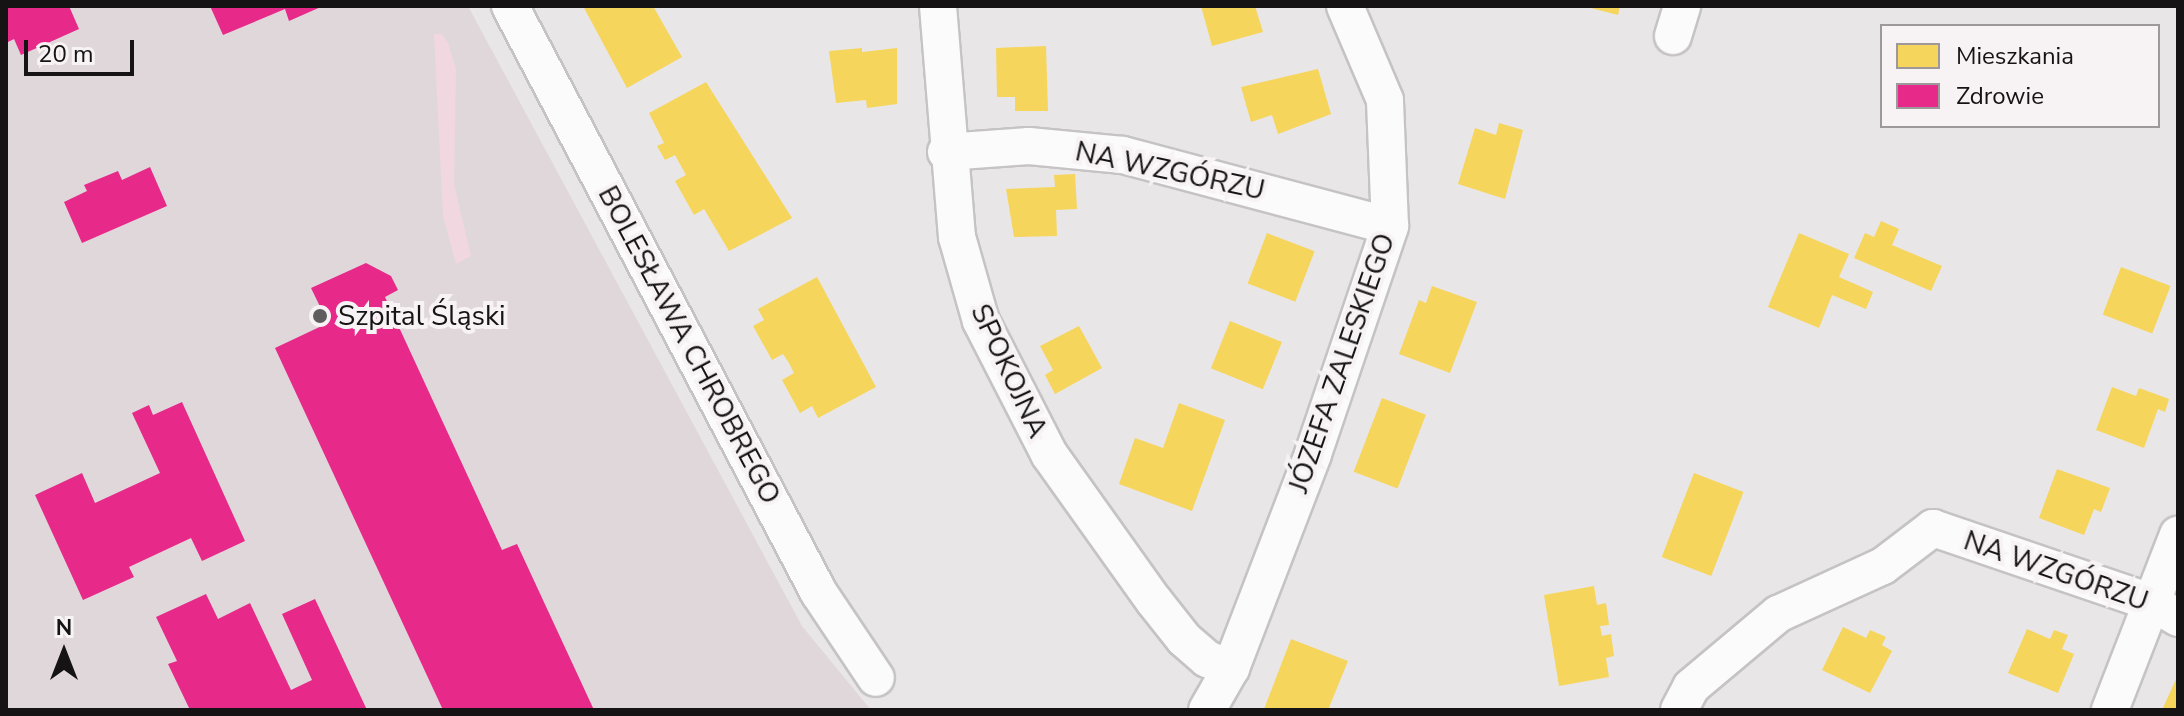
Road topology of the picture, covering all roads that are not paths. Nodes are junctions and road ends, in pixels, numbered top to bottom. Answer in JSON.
{"nodes":[{"id":1,"x":510,"y":6,"type":"edge"},
{"id":2,"x":938,"y":6,"type":"edge"},
{"id":3,"x":1345,"y":6,"type":"edge"},
{"id":4,"x":946,"y":152,"type":"junction"},
{"id":5,"x":1390,"y":226,"type":"junction"},
{"id":6,"x":2178,"y":535,"type":"edge"},
{"id":7,"x":2166,"y":610,"type":"edge"},
{"id":8,"x":1231,"y":668,"type":"junction"},
{"id":9,"x":876,"y":678,"type":"dead end"},
{"id":10,"x":1207,"y":710,"type":"edge"},
{"id":11,"x":1679,"y":710,"type":"edge"},
{"id":12,"x":2110,"y":710,"type":"edge"}],
"edges":[{"from":1,"to":9,"type":"street","name":"BOLESŁAWA CHROBREGO"},
{"from":2,"to":4,"type":"street","name":"SPOKOJNA"},
{"from":3,"to":5,"type":"street","name":"JÓZEFA ZALESKIEGO"},
{"from":4,"to":5,"type":"street","name":"NA WZGÓRZU"},
{"from":4,"to":8,"type":"street","name":"SPOKOJNA"},
{"from":5,"to":8,"type":"street","name":"JÓZEFA ZALESKIEGO"},
{"from":6,"to":7,"type":"street"},
{"from":7,"to":11,"type":"street","name":"NA WZGÓRZU"},
{"from":7,"to":12,"type":"street"},
{"from":8,"to":10,"type":"street","name":"JÓZEFA ZALESKIEGO"}]}
